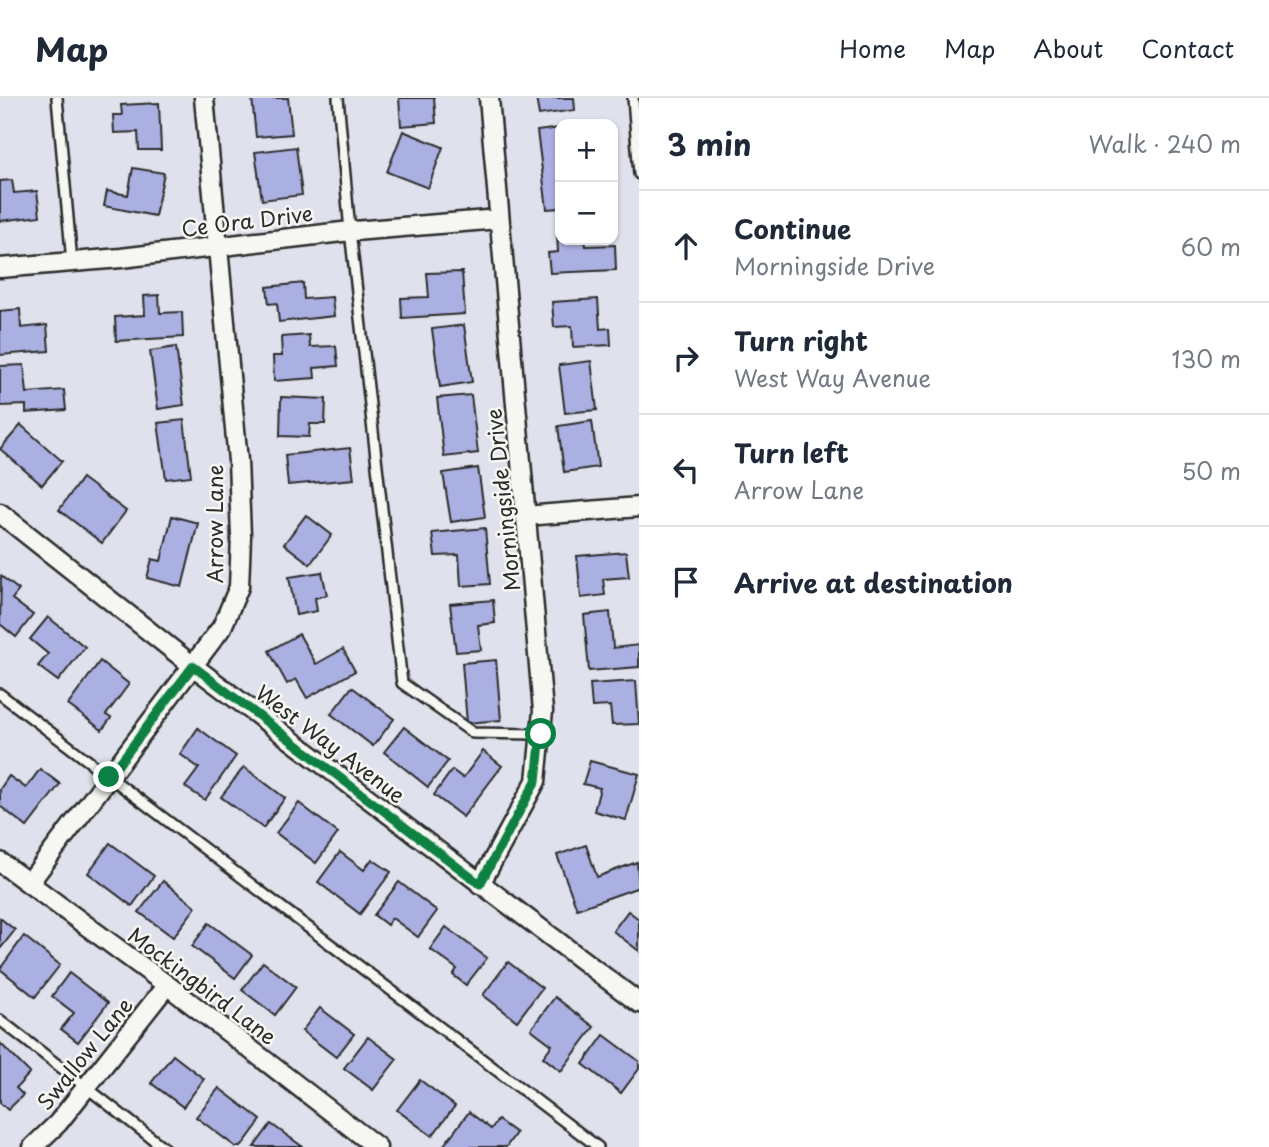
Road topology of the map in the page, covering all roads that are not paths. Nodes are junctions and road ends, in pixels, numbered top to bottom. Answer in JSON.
{"nodes":[{"id":1,"x":57,"y":98,"type":"edge"},
{"id":2,"x":204,"y":98,"type":"edge"},
{"id":3,"x":338,"y":98,"type":"edge"},
{"id":4,"x":489,"y":98,"type":"edge"},
{"id":5,"x":633,"y":98,"type":"edge"},
{"id":6,"x":639,"y":174,"type":"edge"},
{"id":7,"x":499,"y":219,"type":"junction"},
{"id":8,"x":350,"y":232,"type":"junction"},
{"id":9,"x":217,"y":247,"type":"junction"},
{"id":10,"x":72,"y":262,"type":"junction"},
{"id":11,"x":0,"y":268,"type":"edge"},
{"id":12,"x":639,"y":507,"type":"edge"},
{"id":13,"x":0,"y":513,"type":"edge"},
{"id":14,"x":525,"y":516,"type":"junction"},
{"id":15,"x":193,"y":666,"type":"junction"},
{"id":16,"x":0,"y":694,"type":"edge"},
{"id":17,"x":541,"y":734,"type":"junction"},
{"id":18,"x":109,"y":777,"type":"junction"},
{"id":19,"x":0,"y":862,"type":"edge"},
{"id":20,"x":29,"y":883,"type":"junction"},
{"id":21,"x":480,"y":884,"type":"junction"},
{"id":22,"x":167,"y":985,"type":"junction"},
{"id":23,"x":639,"y":1003,"type":"edge"},
{"id":24,"x":0,"y":1020,"type":"edge"},
{"id":25,"x":87,"y":1087,"type":"junction"},
{"id":26,"x":371,"y":1145,"type":"edge"},
{"id":27,"x":33,"y":1147,"type":"edge"},
{"id":28,"x":163,"y":1147,"type":"edge"},
{"id":29,"x":598,"y":1147,"type":"edge"}],
"edges":[{"from":1,"to":10,"type":"lane"},
{"from":2,"to":9,"type":"street","name":"Arrow Lane"},
{"from":3,"to":8,"type":"lane"},
{"from":4,"to":7,"type":"street","name":"Morningside Drive"},
{"from":5,"to":6,"type":"lane"},
{"from":7,"to":8,"type":"street","name":"Ce Ora Drive"},
{"from":7,"to":14,"type":"street","name":"Morningside Drive"},
{"from":8,"to":9,"type":"street","name":"Ce Ora Drive"},
{"from":8,"to":17,"type":"lane"},
{"from":9,"to":10,"type":"street","name":"Ce Ora Drive"},
{"from":9,"to":15,"type":"street","name":"Arrow Lane"},
{"from":10,"to":11,"type":"street","name":"Ce Ora Drive"},
{"from":12,"to":14,"type":"street"},
{"from":13,"to":15,"type":"street","name":"West Way Avenue"},
{"from":14,"to":17,"type":"street","name":"Morningside Drive"},
{"from":15,"to":18,"type":"street","name":"Arrow Lane"},
{"from":15,"to":21,"type":"street","name":"West Way Avenue"},
{"from":16,"to":18,"type":"lane"},
{"from":17,"to":21,"type":"street","name":"Morningside Drive"},
{"from":18,"to":20,"type":"street","name":"Arrow Lane"},
{"from":18,"to":29,"type":"lane"},
{"from":19,"to":20,"type":"street","name":"Mockingbird Lane"},
{"from":20,"to":22,"type":"street","name":"Mockingbird Lane"},
{"from":21,"to":23,"type":"street","name":"West Way Avenue"},
{"from":22,"to":25,"type":"street","name":"Swallow Lane"},
{"from":22,"to":26,"type":"street","name":"Mockingbird Lane"},
{"from":24,"to":25,"type":"lane"},
{"from":25,"to":27,"type":"street","name":"Swallow Lane"},
{"from":25,"to":28,"type":"lane"}]}
